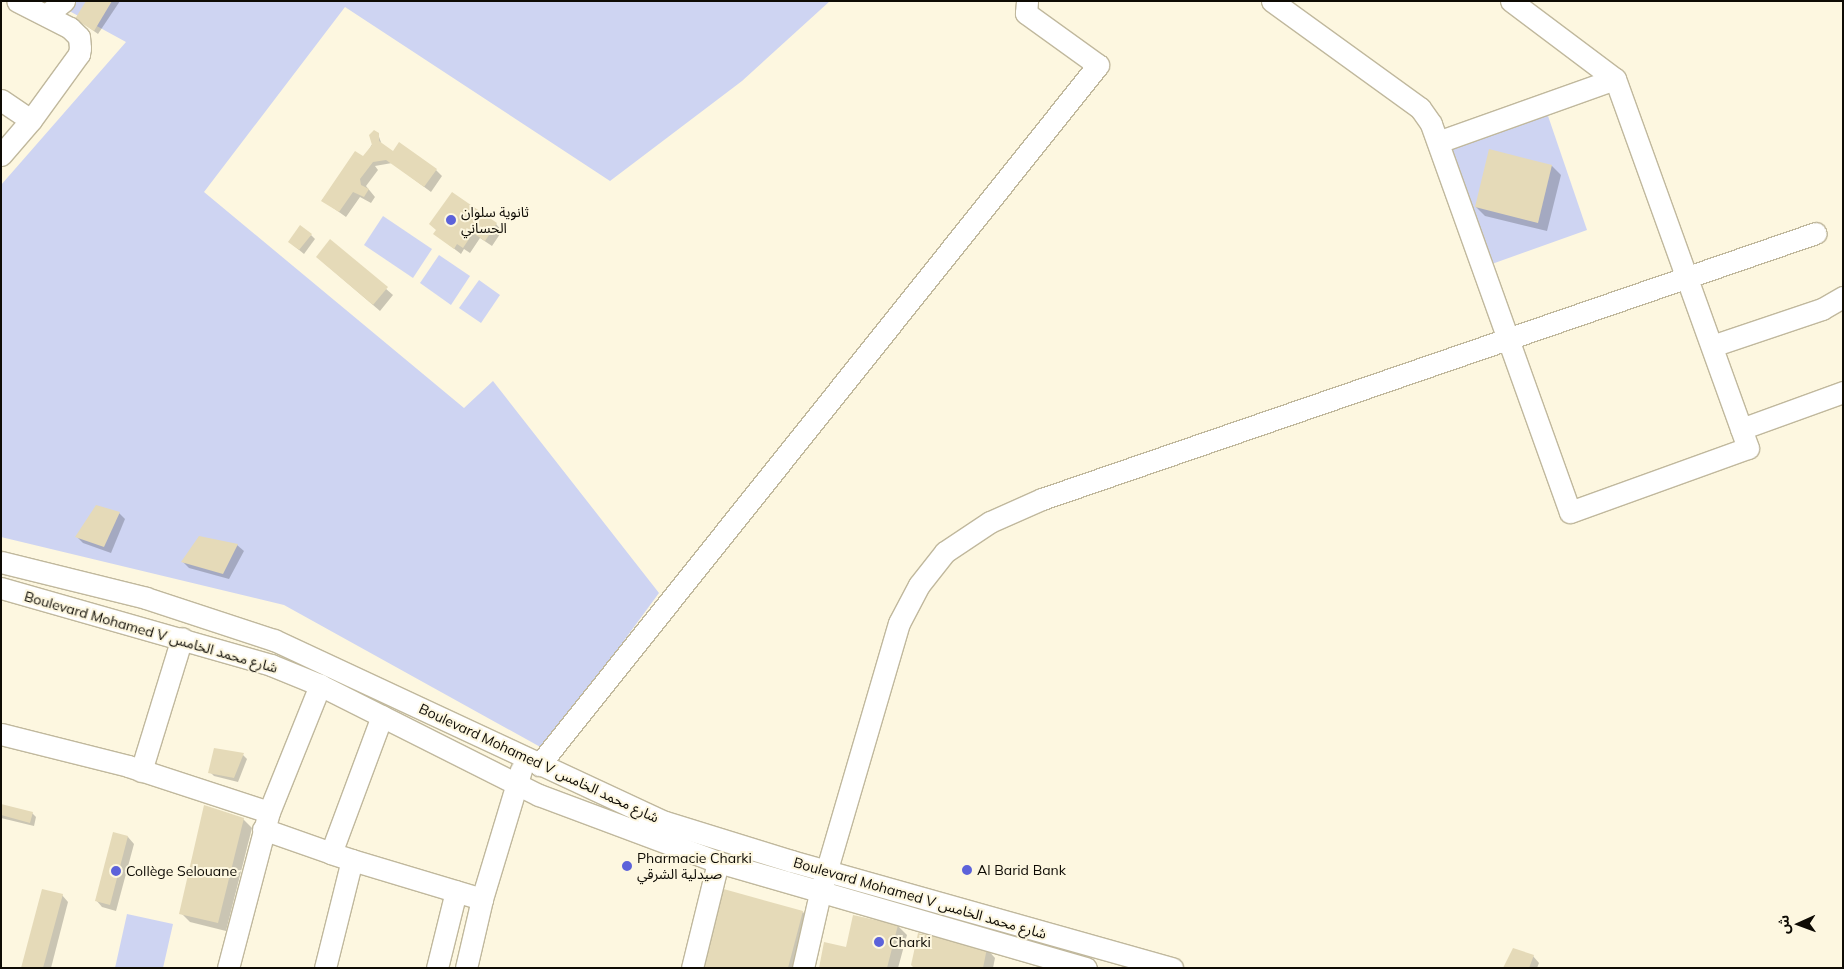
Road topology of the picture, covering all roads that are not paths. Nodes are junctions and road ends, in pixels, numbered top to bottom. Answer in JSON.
{"nodes":[{"id":1,"x":17,"y":1,"type":"edge"},
{"id":2,"x":64,"y":1,"type":"edge"},
{"id":3,"x":1027,"y":1,"type":"edge"},
{"id":4,"x":1272,"y":1,"type":"edge"},
{"id":5,"x":1511,"y":1,"type":"edge"},
{"id":6,"x":46,"y":15,"type":"junction"},
{"id":7,"x":1615,"y":79,"type":"junction"},
{"id":8,"x":1,"y":100,"type":"edge"},
{"id":9,"x":32,"y":120,"type":"junction"},
{"id":10,"x":1438,"y":142,"type":"junction"},
{"id":11,"x":1,"y":156,"type":"edge"},
{"id":12,"x":1816,"y":233,"type":"dead end"},
{"id":13,"x":1686,"y":277,"type":"junction"},
{"id":14,"x":1843,"y":296,"type":"edge"},
{"id":15,"x":1510,"y":340,"type":"junction"},
{"id":16,"x":1712,"y":346,"type":"junction"},
{"id":17,"x":1843,"y":392,"type":"edge"},
{"id":18,"x":1742,"y":428,"type":"junction"},
{"id":19,"x":1,"y":562,"type":"edge"},
{"id":20,"x":1,"y":588,"type":"edge"},
{"id":21,"x":182,"y":638,"type":"junction"},
{"id":22,"x":320,"y":685,"type":"junction"},
{"id":23,"x":382,"y":716,"type":"junction"},
{"id":24,"x":1,"y":734,"type":"edge"},
{"id":25,"x":532,"y":762,"type":"junction"},
{"id":26,"x":141,"y":771,"type":"junction"},
{"id":27,"x":516,"y":784,"type":"junction"},
{"id":28,"x":266,"y":821,"type":"junction"},
{"id":29,"x":331,"y":853,"type":"junction"},
{"id":30,"x":352,"y":860,"type":"junction"},
{"id":31,"x":718,"y":862,"type":"junction"},
{"id":32,"x":828,"y":870,"type":"junction"},
{"id":33,"x":456,"y":891,"type":"junction"},
{"id":34,"x":820,"y":893,"type":"junction"},
{"id":35,"x":482,"y":899,"type":"junction"},
{"id":36,"x":228,"y":968,"type":"edge"},
{"id":37,"x":325,"y":968,"type":"edge"},
{"id":38,"x":438,"y":968,"type":"edge"},
{"id":39,"x":466,"y":968,"type":"edge"},
{"id":40,"x":692,"y":968,"type":"edge"},
{"id":41,"x":803,"y":968,"type":"edge"},
{"id":42,"x":1086,"y":968,"type":"edge"},
{"id":43,"x":1172,"y":968,"type":"edge"}],
"edges":[{"from":1,"to":6,"type":"street"},
{"from":2,"to":6,"type":"street"},
{"from":3,"to":25,"type":"street"},
{"from":4,"to":10,"type":"street"},
{"from":5,"to":7,"type":"street"},
{"from":6,"to":9,"type":"street"},
{"from":7,"to":10,"type":"street"},
{"from":7,"to":13,"type":"street"},
{"from":8,"to":9,"type":"street"},
{"from":9,"to":11,"type":"street"},
{"from":10,"to":15,"type":"street"},
{"from":12,"to":13,"type":"street"},
{"from":13,"to":15,"type":"street"},
{"from":13,"to":16,"type":"street"},
{"from":14,"to":16,"type":"street"},
{"from":15,"to":18,"type":"street"},
{"from":15,"to":32,"type":"street"},
{"from":16,"to":18,"type":"street"},
{"from":17,"to":18,"type":"street"},
{"from":19,"to":25,"type":"street","name":"Boulevard Mohamed V شارع محمد الخامس"},
{"from":20,"to":21,"type":"street","name":"Boulevard Mohamed V شارع محمد الخامس"},
{"from":21,"to":22,"type":"street","name":"Boulevard Mohamed V شارع محمد الخامس"},
{"from":21,"to":26,"type":"street"},
{"from":22,"to":23,"type":"street","name":"Boulevard Mohamed V شارع محمد الخامس"},
{"from":22,"to":28,"type":"street"},
{"from":23,"to":27,"type":"street","name":"Boulevard Mohamed V شارع محمد الخامس"},
{"from":23,"to":29,"type":"street"},
{"from":24,"to":26,"type":"street"},
{"from":25,"to":27,"type":"street"},
{"from":25,"to":32,"type":"street","name":"Boulevard Mohamed V شارع محمد الخامس"},
{"from":26,"to":28,"type":"street"},
{"from":27,"to":31,"type":"street","name":"Boulevard Mohamed V شارع محمد الخامس"},
{"from":27,"to":35,"type":"street"},
{"from":28,"to":29,"type":"street"},
{"from":28,"to":36,"type":"street"},
{"from":29,"to":30,"type":"street"},
{"from":30,"to":33,"type":"street"},
{"from":30,"to":37,"type":"street"},
{"from":31,"to":34,"type":"street","name":"Boulevard Mohamed V شارع محمد الخامس"},
{"from":31,"to":40,"type":"street"},
{"from":32,"to":34,"type":"street"},
{"from":32,"to":43,"type":"street","name":"Boulevard Mohamed V شارع محمد الخامس"},
{"from":33,"to":35,"type":"street"},
{"from":33,"to":38,"type":"street"},
{"from":34,"to":41,"type":"street"},
{"from":34,"to":42,"type":"street","name":"Boulevard Mohamed V شارع محمد الخامس"},
{"from":35,"to":39,"type":"street"}]}
